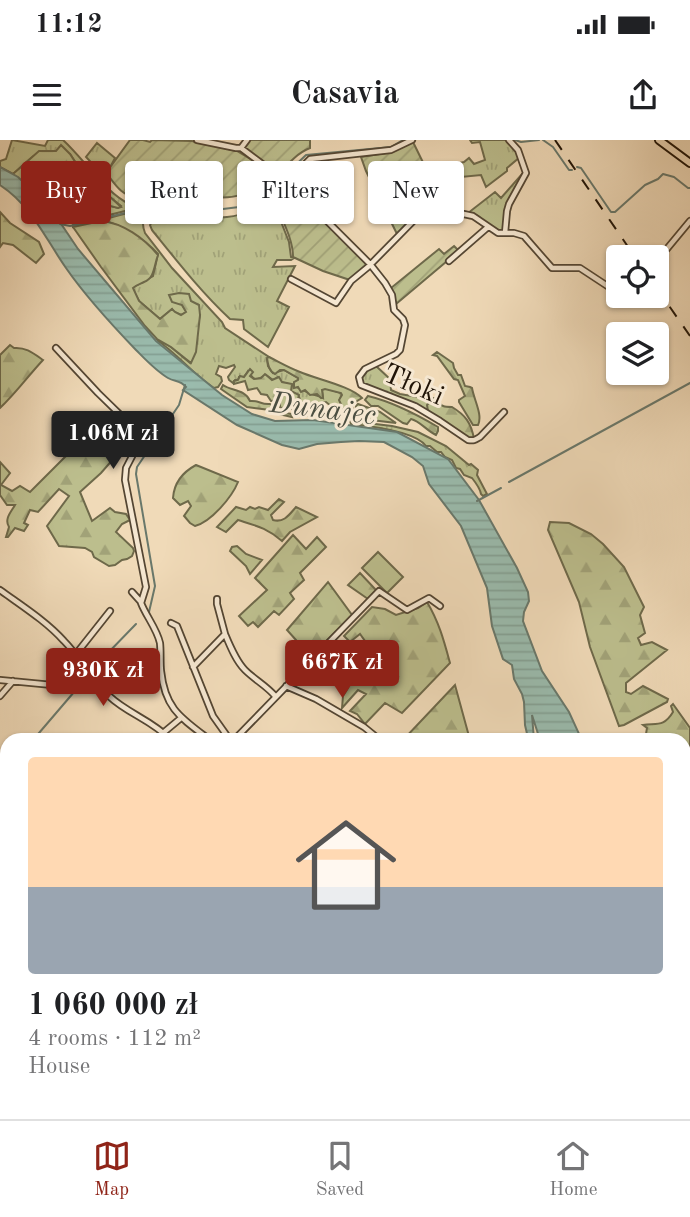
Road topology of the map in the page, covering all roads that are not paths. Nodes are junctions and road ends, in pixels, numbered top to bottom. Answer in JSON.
{"nodes":[{"id":1,"x":197,"y":140,"type":"edge"},
{"id":2,"x":247,"y":140,"type":"edge"},
{"id":3,"x":412,"y":140,"type":"edge"},
{"id":4,"x":509,"y":140,"type":"edge"},
{"id":5,"x":659,"y":140,"type":"edge"},
{"id":6,"x":241,"y":148,"type":"junction"},
{"id":7,"x":258,"y":161,"type":"edge"},
{"id":8,"x":308,"y":161,"type":"edge"},
{"id":9,"x":690,"y":163,"type":"edge"},
{"id":10,"x":690,"y":221,"type":"edge"},
{"id":11,"x":331,"y":224,"type":"edge"},
{"id":12,"x":488,"y":227,"type":"junction"},
{"id":13,"x":505,"y":233,"type":"junction"},
{"id":14,"x":669,"y":246,"type":"edge"},
{"id":15,"x":449,"y":261,"type":"dead end"},
{"id":16,"x":370,"y":264,"type":"junction"},
{"id":17,"x":291,"y":279,"type":"dead end"},
{"id":18,"x":606,"y":285,"type":"edge"},
{"id":19,"x":56,"y":348,"type":"dead end"},
{"id":20,"x":504,"y":412,"type":"dead end"},
{"id":21,"x":0,"y":590,"type":"edge"},
{"id":22,"x":132,"y":592,"type":"dead end"},
{"id":23,"x":217,"y":599,"type":"dead end"},
{"id":24,"x":141,"y":603,"type":"junction"},
{"id":25,"x":440,"y":606,"type":"dead end"},
{"id":26,"x":110,"y":611,"type":"dead end"},
{"id":27,"x":171,"y":623,"type":"dead end"},
{"id":28,"x":225,"y":634,"type":"junction"},
{"id":29,"x":76,"y":654,"type":"junction"},
{"id":30,"x":193,"y":667,"type":"junction"},
{"id":31,"x":89,"y":672,"type":"junction"},
{"id":32,"x":0,"y":680,"type":"edge"},
{"id":33,"x":13,"y":681,"type":"junction"},
{"id":34,"x":286,"y":686,"type":"junction"},
{"id":35,"x":0,"y":696,"type":"edge"},
{"id":36,"x":276,"y":697,"type":"junction"},
{"id":37,"x":181,"y":718,"type":"junction"},
{"id":38,"x":163,"y":733,"type":"joint"},
{"id":39,"x":201,"y":733,"type":"edge"},
{"id":40,"x":226,"y":733,"type":"edge"},
{"id":41,"x":239,"y":733,"type":"edge"},
{"id":42,"x":371,"y":733,"type":"edge"}],
"edges":[{"from":1,"to":6,"type":"street"},
{"from":2,"to":6,"type":"street"},
{"from":3,"to":8,"type":"street"},
{"from":4,"to":13,"type":"street"},
{"from":5,"to":9,"type":"main road"},
{"from":6,"to":7,"type":"street","name":"Tłoki"},
{"from":10,"to":14,"type":"street"},
{"from":11,"to":16,"type":"street","name":"Tłoki"},
{"from":12,"to":13,"type":"street"},
{"from":12,"to":15,"type":"street"},
{"from":12,"to":16,"type":"street"},
{"from":13,"to":18,"type":"street"},
{"from":16,"to":17,"type":"street"},
{"from":16,"to":20,"type":"street","name":"Tłoki"},
{"from":19,"to":24,"type":"street"},
{"from":21,"to":29,"type":"street"},
{"from":22,"to":24,"type":"street"},
{"from":23,"to":28,"type":"street"},
{"from":24,"to":37,"type":"street"},
{"from":25,"to":34,"type":"street"},
{"from":26,"to":29,"type":"street"},
{"from":27,"to":30,"type":"street"},
{"from":28,"to":30,"type":"street"},
{"from":28,"to":36,"type":"street"},
{"from":29,"to":31,"type":"street"},
{"from":30,"to":40,"type":"street"},
{"from":31,"to":33,"type":"street"},
{"from":31,"to":38,"type":"street"},
{"from":32,"to":33,"type":"street"},
{"from":33,"to":35,"type":"street"},
{"from":34,"to":36,"type":"street"},
{"from":34,"to":42,"type":"street"},
{"from":36,"to":41,"type":"street"},
{"from":37,"to":38,"type":"street"},
{"from":37,"to":39,"type":"street"}]}
